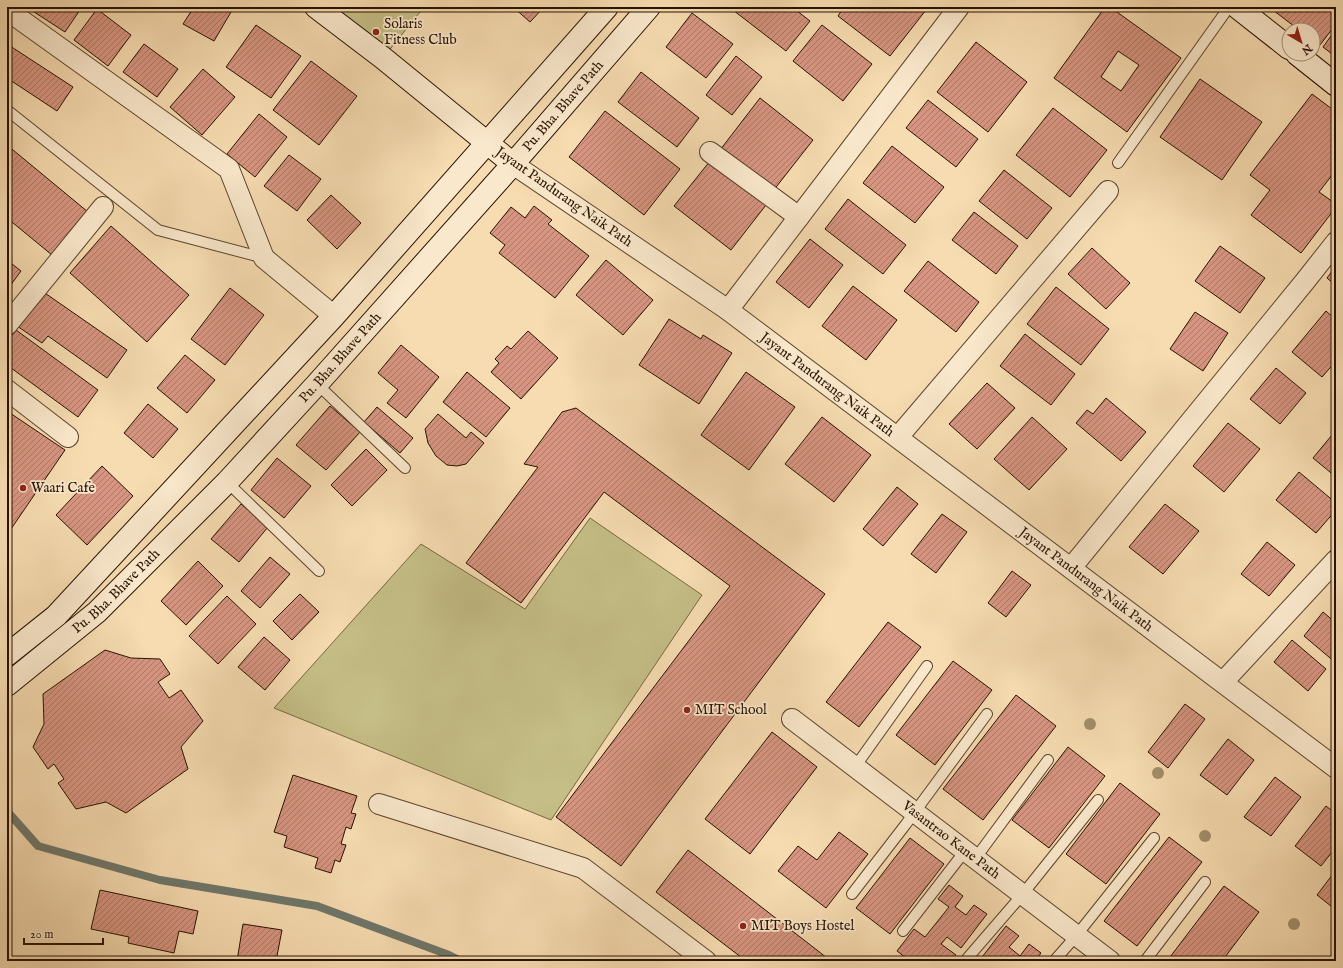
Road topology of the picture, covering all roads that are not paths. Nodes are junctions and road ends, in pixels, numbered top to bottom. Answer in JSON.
{"nodes":[{"id":1,"x":316,"y":7,"type":"edge"},
{"id":2,"x":606,"y":7,"type":"edge"},
{"id":3,"x":649,"y":7,"type":"edge"},
{"id":4,"x":959,"y":7,"type":"edge"},
{"id":5,"x":1229,"y":7,"type":"edge"},
{"id":6,"x":1237,"y":7,"type":"edge"},
{"id":7,"x":7,"y":10,"type":"edge"},
{"id":8,"x":1281,"y":42,"type":"edge"},
{"id":9,"x":1307,"y":62,"type":"edge"},
{"id":10,"x":1336,"y":85,"type":"edge"},
{"id":11,"x":7,"y":110,"type":"edge"},
{"id":12,"x":486,"y":143,"type":"junction"},
{"id":13,"x":710,"y":152,"type":"dead end"},
{"id":14,"x":1118,"y":163,"type":"dead end"},
{"id":15,"x":513,"y":164,"type":"junction"},
{"id":16,"x":1108,"y":191,"type":"dead end"},
{"id":17,"x":103,"y":207,"type":"dead end"},
{"id":18,"x":799,"y":217,"type":"junction"},
{"id":19,"x":1336,"y":242,"type":"edge"},
{"id":20,"x":264,"y":258,"type":"junction"},
{"id":21,"x":728,"y":310,"type":"junction"},
{"id":22,"x":334,"y":316,"type":"junction"},
{"id":23,"x":7,"y":325,"type":"edge"},
{"id":24,"x":317,"y":384,"type":"junction"},
{"id":25,"x":7,"y":390,"type":"edge"},
{"id":26,"x":68,"y":437,"type":"dead end"},
{"id":27,"x":898,"y":437,"type":"junction"},
{"id":28,"x":406,"y":468,"type":"dead end"},
{"id":29,"x":227,"y":482,"type":"junction"},
{"id":30,"x":1336,"y":560,"type":"edge"},
{"id":31,"x":1071,"y":568,"type":"junction"},
{"id":32,"x":319,"y":571,"type":"dead end"},
{"id":33,"x":7,"y":654,"type":"edge"},
{"id":34,"x":927,"y":666,"type":"dead end"},
{"id":35,"x":1223,"y":682,"type":"junction"},
{"id":36,"x":7,"y":685,"type":"edge"},
{"id":37,"x":987,"y":714,"type":"dead end"},
{"id":38,"x":792,"y":719,"type":"dead end"},
{"id":39,"x":1048,"y":760,"type":"dead end"},
{"id":40,"x":855,"y":768,"type":"junction"},
{"id":41,"x":1336,"y":768,"type":"edge"},
{"id":42,"x":1098,"y":800,"type":"dead end"},
{"id":43,"x":378,"y":804,"type":"dead end"},
{"id":44,"x":914,"y":813,"type":"junction"},
{"id":45,"x":1154,"y":838,"type":"dead end"},
{"id":46,"x":970,"y":855,"type":"junction"},
{"id":47,"x":1205,"y":882,"type":"dead end"},
{"id":48,"x":852,"y":894,"type":"dead end"},
{"id":49,"x":1022,"y":895,"type":"junction"},
{"id":50,"x":903,"y":931,"type":"dead end"},
{"id":51,"x":1076,"y":936,"type":"junction"},
{"id":52,"x":706,"y":961,"type":"edge"},
{"id":53,"x":965,"y":961,"type":"edge"},
{"id":54,"x":1054,"y":961,"type":"edge"},
{"id":55,"x":1110,"y":961,"type":"edge"},
{"id":56,"x":1145,"y":961,"type":"edge"}],
"edges":[{"from":1,"to":12,"type":"street","name":"Jayant Pandurang Naik Path"},
{"from":2,"to":12,"type":"street","name":"Pu. Bha. Bhave Path"},
{"from":3,"to":15,"type":"street","name":"Pu. Bha. Bhave Path"},
{"from":4,"to":18,"type":"street"},
{"from":5,"to":14,"type":"lane"},
{"from":6,"to":8,"type":"street"},
{"from":7,"to":20,"type":"street"},
{"from":9,"to":10,"type":"street"},
{"from":11,"to":20,"type":"lane"},
{"from":12,"to":15,"type":"street","name":"Jayant Pandurang Naik Path"},
{"from":12,"to":22,"type":"street","name":"Pu. Bha. Bhave Path"},
{"from":13,"to":18,"type":"street"},
{"from":15,"to":21,"type":"street","name":"Jayant Pandurang Naik Path"},
{"from":15,"to":24,"type":"street","name":"Pu. Bha. Bhave Path"},
{"from":16,"to":27,"type":"street"},
{"from":17,"to":23,"type":"street"},
{"from":18,"to":21,"type":"street"},
{"from":19,"to":31,"type":"street"},
{"from":20,"to":22,"type":"street"},
{"from":21,"to":27,"type":"street","name":"Jayant Pandurang Naik Path"},
{"from":22,"to":33,"type":"street","name":"Pu. Bha. Bhave Path"},
{"from":24,"to":28,"type":"lane"},
{"from":24,"to":29,"type":"street","name":"Pu. Bha. Bhave Path"},
{"from":25,"to":26,"type":"street"},
{"from":27,"to":31,"type":"street","name":"Jayant Pandurang Naik Path"},
{"from":29,"to":32,"type":"lane"},
{"from":29,"to":36,"type":"street","name":"Pu. Bha. Bhave Path"},
{"from":30,"to":35,"type":"street"},
{"from":31,"to":35,"type":"street","name":"Jayant Pandurang Naik Path"},
{"from":34,"to":40,"type":"lane"},
{"from":35,"to":41,"type":"street","name":"Jayant Pandurang Naik Path"},
{"from":37,"to":44,"type":"lane"},
{"from":38,"to":40,"type":"street","name":"Vasantrao Kane Path"},
{"from":39,"to":46,"type":"lane"},
{"from":40,"to":44,"type":"street","name":"Vasantrao Kane Path"},
{"from":42,"to":49,"type":"lane"},
{"from":43,"to":52,"type":"street"},
{"from":44,"to":46,"type":"street","name":"Vasantrao Kane Path"},
{"from":44,"to":48,"type":"lane"},
{"from":45,"to":51,"type":"lane"},
{"from":46,"to":49,"type":"street","name":"Vasantrao Kane Path"},
{"from":46,"to":50,"type":"lane"},
{"from":47,"to":56,"type":"lane"},
{"from":49,"to":51,"type":"street","name":"Vasantrao Kane Path"},
{"from":49,"to":53,"type":"lane"},
{"from":51,"to":54,"type":"lane"},
{"from":51,"to":55,"type":"street","name":"Vasantrao Kane Path"}]}
